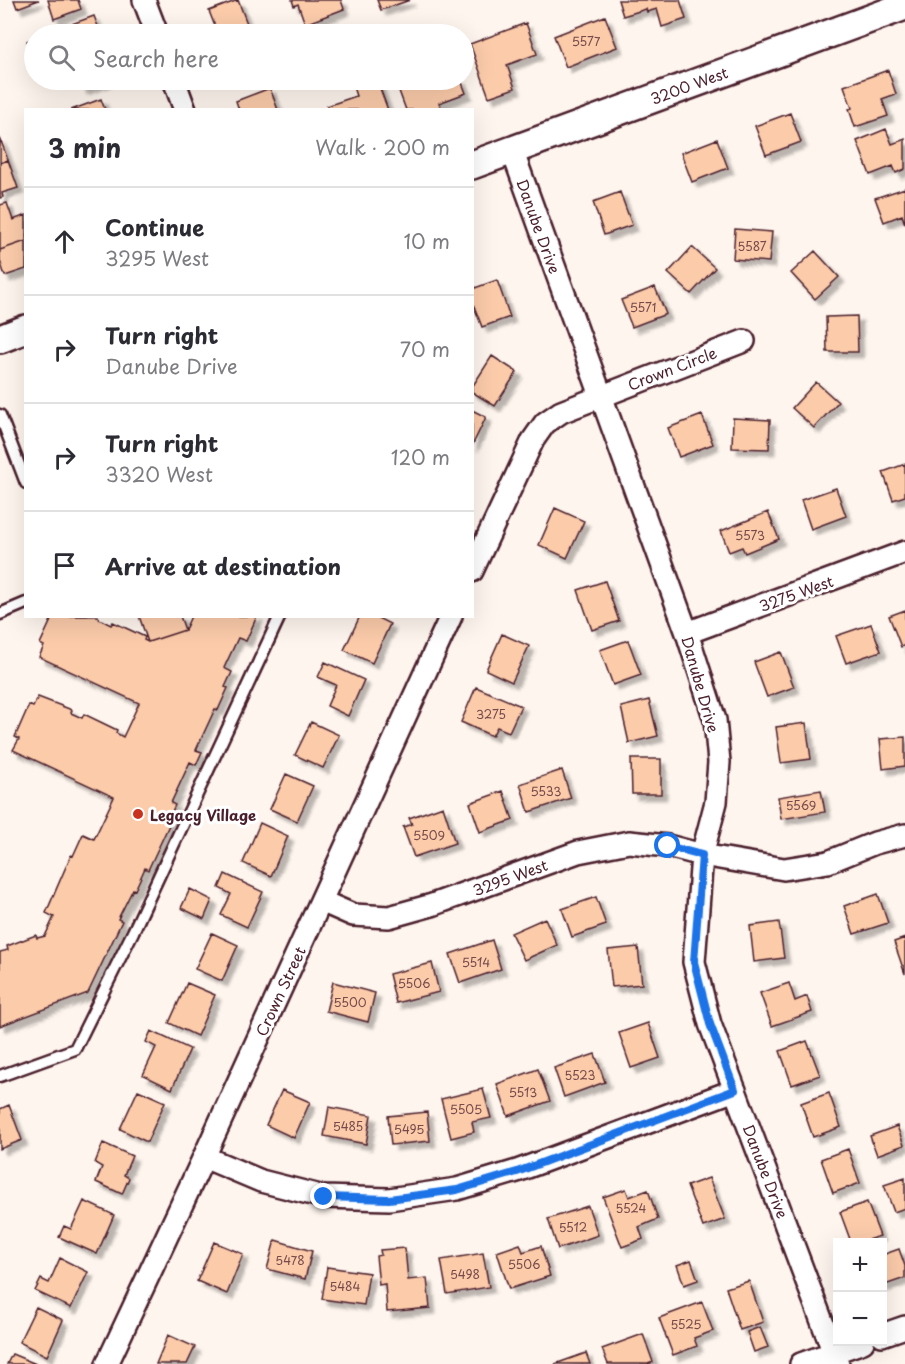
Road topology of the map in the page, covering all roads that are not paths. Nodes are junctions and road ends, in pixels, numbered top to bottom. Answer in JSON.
{"nodes":[{"id":1,"x":144,"y":0,"type":"edge"},
{"id":2,"x":905,"y":6,"type":"edge"},
{"id":3,"x":153,"y":24,"type":"edge"},
{"id":4,"x":178,"y":90,"type":"edge"},
{"id":5,"x":184,"y":108,"type":"edge"},
{"id":6,"x":512,"y":150,"type":"junction"},
{"id":7,"x":474,"y":164,"type":"edge"},
{"id":8,"x":24,"y":330,"type":"edge"},
{"id":9,"x":0,"y":339,"type":"edge"},
{"id":10,"x":744,"y":341,"type":"dead end"},
{"id":11,"x":601,"y":396,"type":"junction"},
{"id":12,"x":0,"y":415,"type":"edge"},
{"id":13,"x":24,"y":478,"type":"edge"},
{"id":14,"x":905,"y":552,"type":"edge"},
{"id":15,"x":474,"y":567,"type":"edge"},
{"id":16,"x":24,"y":604,"type":"edge"},
{"id":17,"x":0,"y":614,"type":"edge"},
{"id":18,"x":279,"y":618,"type":"edge"},
{"id":19,"x":451,"y":618,"type":"edge"},
{"id":20,"x":687,"y":633,"type":"junction"},
{"id":21,"x":905,"y":835,"type":"edge"},
{"id":22,"x":702,"y":855,"type":"junction"},
{"id":23,"x":321,"y":901,"type":"junction"},
{"id":24,"x":0,"y":1076,"type":"edge"},
{"id":25,"x":735,"y":1090,"type":"junction"},
{"id":26,"x":204,"y":1157,"type":"junction"},
{"id":27,"x":905,"y":1327,"type":"edge"},
{"id":28,"x":887,"y":1333,"type":"edge"},
{"id":29,"x":855,"y":1346,"type":"edge"},
{"id":30,"x":836,"y":1358,"type":"edge"},
{"id":31,"x":107,"y":1364,"type":"edge"},
{"id":32,"x":801,"y":1364,"type":"edge"}],
"edges":[{"from":1,"to":3,"type":"street"},
{"from":2,"to":6,"type":"street","name":"3200 West"},
{"from":4,"to":5,"type":"street"},
{"from":6,"to":7,"type":"street","name":"3200 West"},
{"from":6,"to":11,"type":"street","name":"Danube Drive"},
{"from":8,"to":9,"type":"street"},
{"from":10,"to":11,"type":"street","name":"Crown Circle"},
{"from":11,"to":15,"type":"street"},
{"from":11,"to":20,"type":"street","name":"Danube Drive"},
{"from":12,"to":13,"type":"lane"},
{"from":14,"to":20,"type":"street","name":"3275 West"},
{"from":16,"to":17,"type":"lane"},
{"from":18,"to":24,"type":"lane"},
{"from":19,"to":23,"type":"street","name":"Crown Street"},
{"from":20,"to":22,"type":"street","name":"Danube Drive"},
{"from":21,"to":22,"type":"street","name":"3295 West"},
{"from":22,"to":23,"type":"street","name":"3295 West"},
{"from":22,"to":25,"type":"street","name":"Danube Drive"},
{"from":23,"to":26,"type":"street","name":"Crown Street"},
{"from":25,"to":26,"type":"street"},
{"from":25,"to":30,"type":"street","name":"Danube Drive"},
{"from":26,"to":31,"type":"street","name":"Crown Street"},
{"from":27,"to":28,"type":"street"},
{"from":29,"to":30,"type":"street"},
{"from":30,"to":32,"type":"street"}]}
